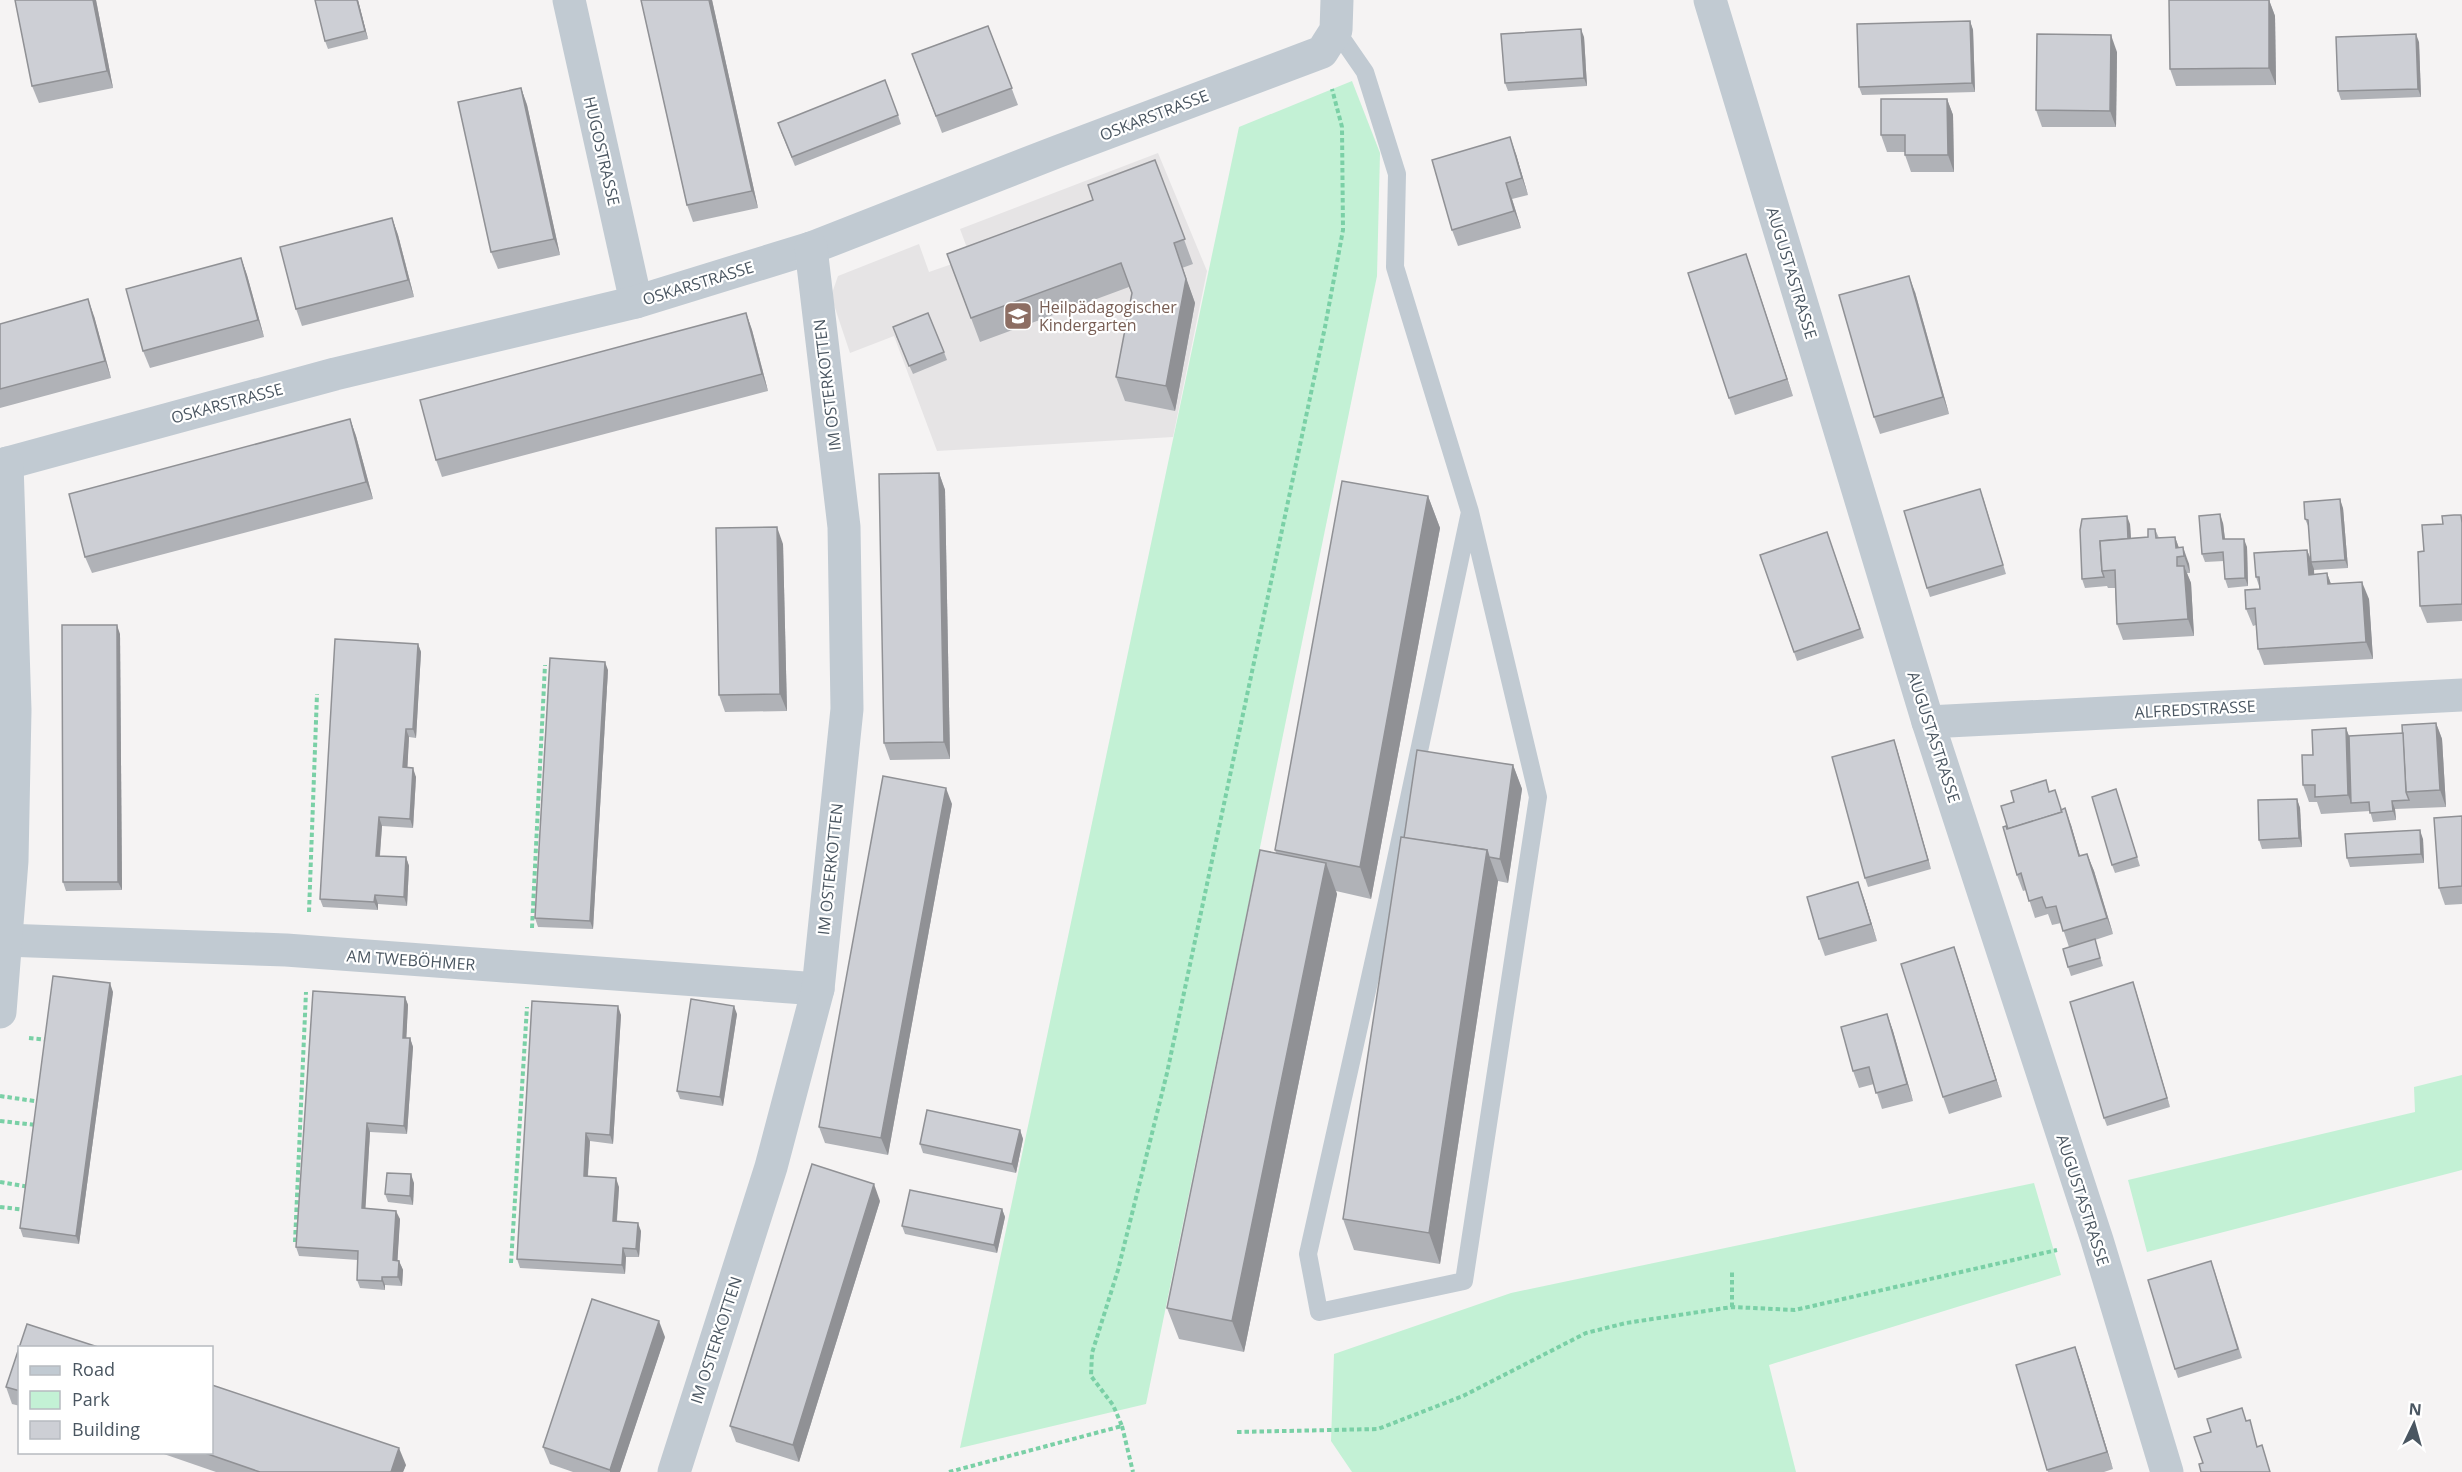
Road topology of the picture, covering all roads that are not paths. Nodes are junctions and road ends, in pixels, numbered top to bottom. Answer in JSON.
{"nodes":[{"id":1,"x":569,"y":0,"type":"edge"},
{"id":2,"x":1710,"y":0,"type":"edge"},
{"id":3,"x":1332,"y":27,"type":"edge"},
{"id":4,"x":811,"y":248,"type":"junction"},
{"id":5,"x":636,"y":302,"type":"junction"},
{"id":6,"x":5,"y":472,"type":"edge"},
{"id":7,"x":1470,"y":512,"type":"junction"},
{"id":8,"x":2462,"y":695,"type":"edge"},
{"id":9,"x":1928,"y":722,"type":"junction"},
{"id":10,"x":4,"y":940,"type":"junction"},
{"id":11,"x":818,"y":989,"type":"junction"},
{"id":12,"x":0,"y":1012,"type":"edge"},
{"id":13,"x":674,"y":1472,"type":"edge"},
{"id":14,"x":2167,"y":1472,"type":"edge"}],
"edges":[{"from":1,"to":5,"type":"street","name":"HUGOSTRASSE"},
{"from":2,"to":9,"type":"street","name":"AUGUSTASTRASSE"},
{"from":3,"to":4,"type":"street","name":"OSKARSTRASSE"},
{"from":3,"to":7,"type":"lane"},
{"from":4,"to":5,"type":"street","name":"OSKARSTRASSE"},
{"from":4,"to":11,"type":"street","name":"IM OSTERKOTTEN"},
{"from":5,"to":6,"type":"street","name":"OSKARSTRASSE"},
{"from":6,"to":10,"type":"street"},
{"from":7,"to":7,"type":"lane"},
{"from":8,"to":9,"type":"street","name":"ALFREDSTRASSE"},
{"from":9,"to":14,"type":"street","name":"AUGUSTASTRASSE"},
{"from":10,"to":11,"type":"street","name":"AM TWEBÖHMER"},
{"from":10,"to":12,"type":"street"},
{"from":11,"to":13,"type":"street","name":"IM OSTERKOTTEN"}]}
